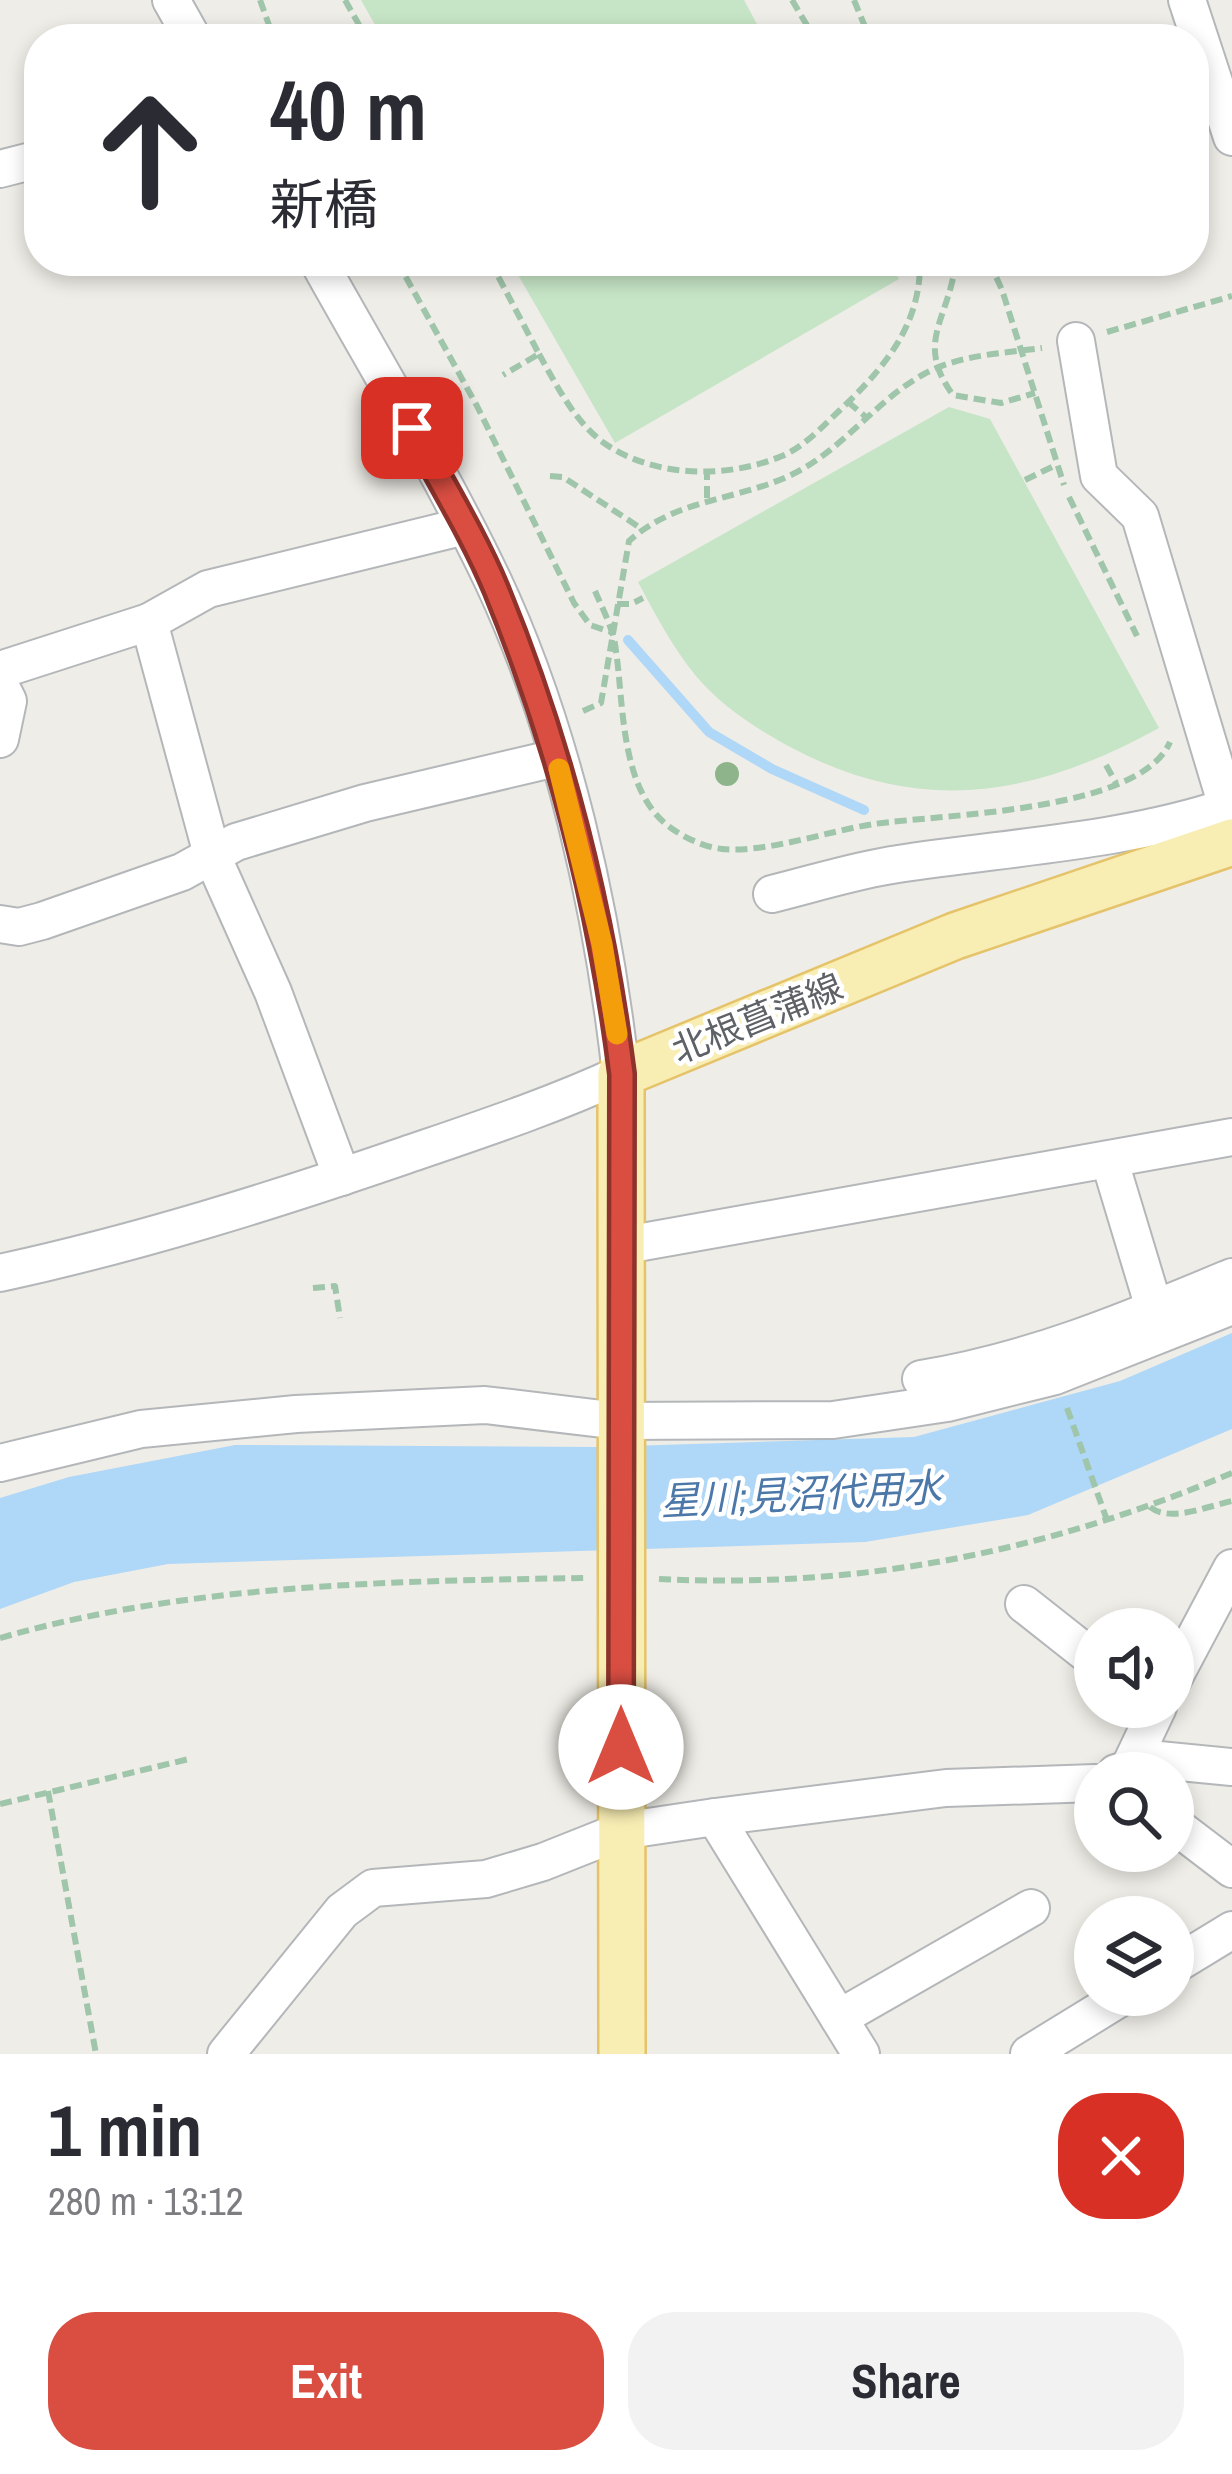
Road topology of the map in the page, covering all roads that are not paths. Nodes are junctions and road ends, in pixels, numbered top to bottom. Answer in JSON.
{"nodes":[{"id":1,"x":1209,"y":67,"type":"edge"},
{"id":2,"x":1232,"y":137,"type":"edge"},
{"id":3,"x":326,"y":276,"type":"edge"},
{"id":4,"x":1076,"y":341,"type":"road end"},
{"id":5,"x":465,"y":526,"type":"junction"},
{"id":6,"x":149,"y":622,"type":"junction"},
{"id":7,"x":0,"y":670,"type":"edge"},
{"id":8,"x":0,"y":685,"type":"edge"},
{"id":9,"x":0,"y":740,"type":"edge"},
{"id":10,"x":556,"y":758,"type":"junction"},
{"id":11,"x":1230,"y":824,"type":"edge"},
{"id":12,"x":213,"y":858,"type":"junction"},
{"id":13,"x":772,"y":894,"type":"dead end"},
{"id":14,"x":0,"y":924,"type":"edge"},
{"id":15,"x":622,"y":1074,"type":"junction"},
{"id":16,"x":1232,"y":1137,"type":"edge"},
{"id":17,"x":1110,"y":1162,"type":"junction"},
{"id":18,"x":343,"y":1177,"type":"junction"},
{"id":19,"x":620,"y":1246,"type":"junction"},
{"id":20,"x":0,"y":1274,"type":"edge"},
{"id":21,"x":1232,"y":1277,"type":"edge"},
{"id":22,"x":1232,"y":1306,"type":"edge"},
{"id":23,"x":1158,"y":1322,"type":"junction"},
{"id":24,"x":921,"y":1378,"type":"dead end"},
{"id":25,"x":619,"y":1428,"type":"junction"},
{"id":26,"x":0,"y":1462,"type":"edge"},
{"id":27,"x":1232,"y":1568,"type":"edge"},
{"id":28,"x":1024,"y":1604,"type":"dead end"},
{"id":29,"x":1220,"y":1616,"type":"edge"},
{"id":30,"x":1074,"y":1643,"type":"edge"},
{"id":31,"x":1194,"y":1651,"type":"edge"},
{"id":32,"x":1194,"y":1763,"type":"edge"},
{"id":33,"x":1232,"y":1767,"type":"edge"},
{"id":34,"x":1074,"y":1784,"type":"edge"},
{"id":35,"x":715,"y":1817,"type":"junction"},
{"id":36,"x":621,"y":1831,"type":"junction"},
{"id":37,"x":1194,"y":1840,"type":"edge"},
{"id":38,"x":1232,"y":1869,"type":"edge"},
{"id":39,"x":1030,"y":1908,"type":"dead end"},
{"id":40,"x":1232,"y":1930,"type":"edge"},
{"id":41,"x":1194,"y":1953,"type":"edge"},
{"id":42,"x":1091,"y":2016,"type":"edge"},
{"id":43,"x":839,"y":2018,"type":"junction"},
{"id":44,"x":226,"y":2054,"type":"edge"},
{"id":45,"x":622,"y":2054,"type":"edge"},
{"id":46,"x":861,"y":2054,"type":"edge"},
{"id":47,"x":1029,"y":2054,"type":"edge"}],
"edges":[{"from":1,"to":2,"type":"street"},
{"from":3,"to":5,"type":"street"},
{"from":4,"to":11,"type":"street"},
{"from":5,"to":6,"type":"street"},
{"from":5,"to":10,"type":"street"},
{"from":6,"to":7,"type":"street"},
{"from":6,"to":12,"type":"street"},
{"from":8,"to":9,"type":"street"},
{"from":10,"to":12,"type":"street"},
{"from":10,"to":15,"type":"street"},
{"from":11,"to":13,"type":"street"},
{"from":11,"to":15,"type":"main road","name":"北根菖蒲線"},
{"from":12,"to":14,"type":"street"},
{"from":12,"to":18,"type":"street"},
{"from":15,"to":18,"type":"street"},
{"from":15,"to":19,"type":"main road"},
{"from":16,"to":17,"type":"street"},
{"from":17,"to":19,"type":"street"},
{"from":17,"to":23,"type":"street"},
{"from":18,"to":20,"type":"street"},
{"from":19,"to":25,"type":"main road"},
{"from":21,"to":23,"type":"street"},
{"from":22,"to":23,"type":"street"},
{"from":23,"to":24,"type":"street"},
{"from":23,"to":25,"type":"street"},
{"from":25,"to":26,"type":"street"},
{"from":25,"to":36,"type":"main road"},
{"from":27,"to":29,"type":"street"},
{"from":28,"to":30,"type":"street"},
{"from":29,"to":31,"type":"street"},
{"from":32,"to":33,"type":"street"},
{"from":34,"to":35,"type":"street"},
{"from":35,"to":36,"type":"street"},
{"from":35,"to":43,"type":"street"},
{"from":36,"to":44,"type":"street"},
{"from":36,"to":45,"type":"main road"},
{"from":37,"to":38,"type":"street"},
{"from":39,"to":43,"type":"street"},
{"from":40,"to":41,"type":"street"},
{"from":42,"to":47,"type":"street"},
{"from":43,"to":46,"type":"street"}]}
